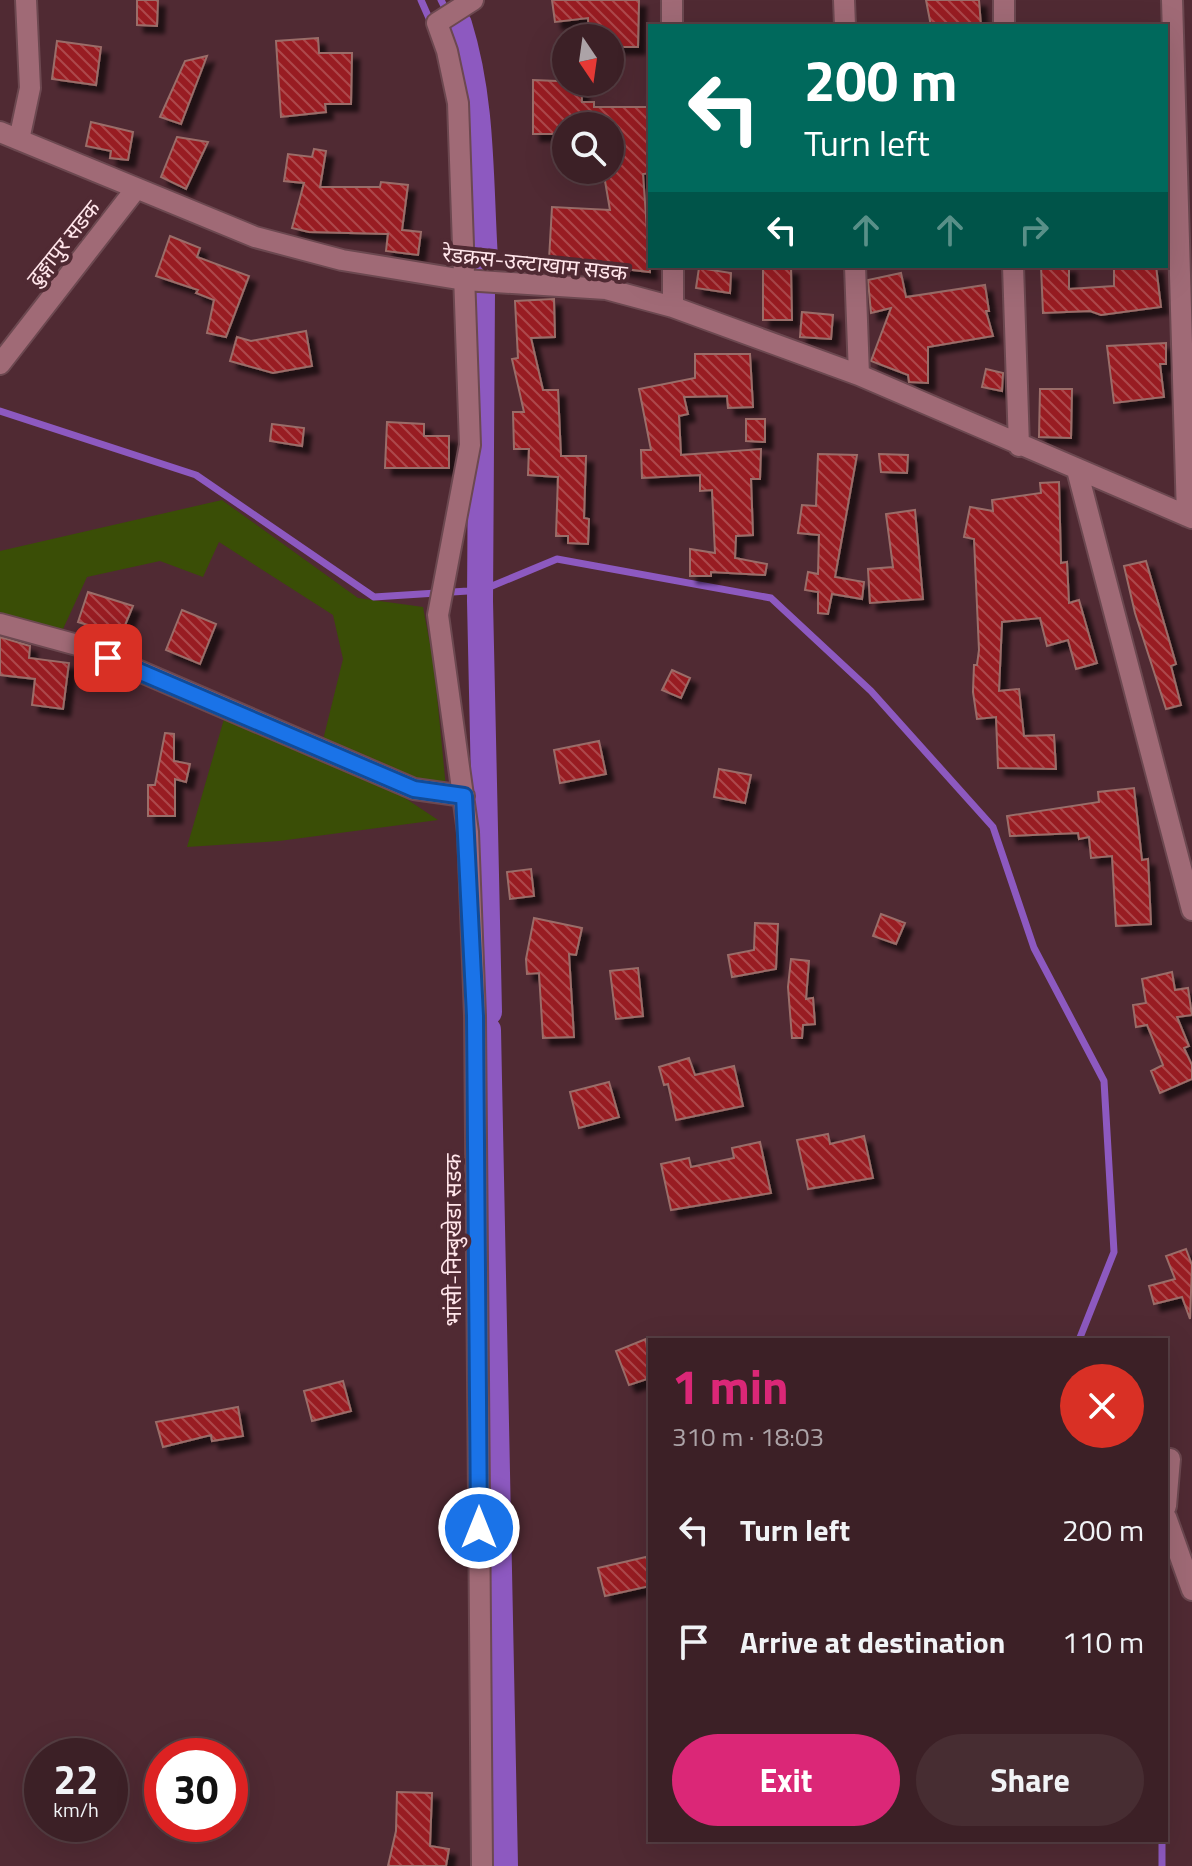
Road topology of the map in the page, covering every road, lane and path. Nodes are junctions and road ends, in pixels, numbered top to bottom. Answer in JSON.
{"nodes":[{"id":1,"x":26,"y":0,"type":"edge"},
{"id":2,"x":473,"y":0,"type":"edge"},
{"id":3,"x":672,"y":0,"type":"edge"},
{"id":4,"x":844,"y":0,"type":"edge"},
{"id":5,"x":1004,"y":0,"type":"edge"},
{"id":6,"x":1172,"y":0,"type":"edge"},
{"id":7,"x":672,"y":24,"type":"edge"},
{"id":8,"x":845,"y":24,"type":"edge"},
{"id":9,"x":1004,"y":24,"type":"edge"},
{"id":10,"x":10,"y":136,"type":"edge"},
{"id":11,"x":135,"y":190,"type":"junction"},
{"id":12,"x":673,"y":268,"type":"edge"},
{"id":13,"x":855,"y":268,"type":"edge"},
{"id":14,"x":1013,"y":268,"type":"edge"},
{"id":15,"x":464,"y":280,"type":"junction"},
{"id":16,"x":673,"y":307,"type":"junction"},
{"id":17,"x":0,"y":364,"type":"edge"},
{"id":18,"x":859,"y":375,"type":"junction"},
{"id":19,"x":1019,"y":446,"type":"junction"},
{"id":20,"x":1077,"y":470,"type":"junction"},
{"id":21,"x":1190,"y":517,"type":"edge"},
{"id":22,"x":0,"y":624,"type":"edge"},
{"id":23,"x":464,"y":796,"type":"junction"},
{"id":24,"x":1192,"y":910,"type":"edge"},
{"id":25,"x":1170,"y":1459,"type":"dead end"},
{"id":26,"x":1168,"y":1482,"type":"edge"},
{"id":27,"x":1168,"y":1523,"type":"edge"},
{"id":28,"x":1192,"y":1590,"type":"edge"},
{"id":29,"x":482,"y":1866,"type":"edge"}],
"edges":[{"from":1,"to":10,"type":"street"},
{"from":2,"to":15,"type":"street"},
{"from":3,"to":7,"type":"street"},
{"from":4,"to":8,"type":"street"},
{"from":5,"to":9,"type":"street"},
{"from":6,"to":21,"type":"street"},
{"from":10,"to":11,"type":"street","name":"रेडक्रस-उल्टाखाम सडक"},
{"from":11,"to":15,"type":"street","name":"रेडक्रस-उल्टाखाम सडक"},
{"from":11,"to":17,"type":"street","name":"ढुङ्गापुर सडक"},
{"from":12,"to":16,"type":"street"},
{"from":13,"to":18,"type":"street"},
{"from":14,"to":19,"type":"street"},
{"from":15,"to":16,"type":"street","name":"रेडक्रस-उल्टाखाम सडक"},
{"from":15,"to":23,"type":"street","name":"भांसी-निम्बुखेडा सडक"},
{"from":16,"to":18,"type":"street","name":"रेडक्रस-उल्टाखाम सडक"},
{"from":18,"to":19,"type":"street","name":"रेडक्रस-उल्टाखाम सडक"},
{"from":19,"to":20,"type":"street","name":"रेडक्रस-उल्टाखाम सडक"},
{"from":20,"to":21,"type":"street","name":"रेडक्रस-उल्टाखाम सडक"},
{"from":20,"to":24,"type":"street"},
{"from":22,"to":23,"type":"street"},
{"from":23,"to":29,"type":"street","name":"भांसी-निम्बुखेडा सडक"},
{"from":25,"to":26,"type":"street"},
{"from":27,"to":28,"type":"street"}]}
